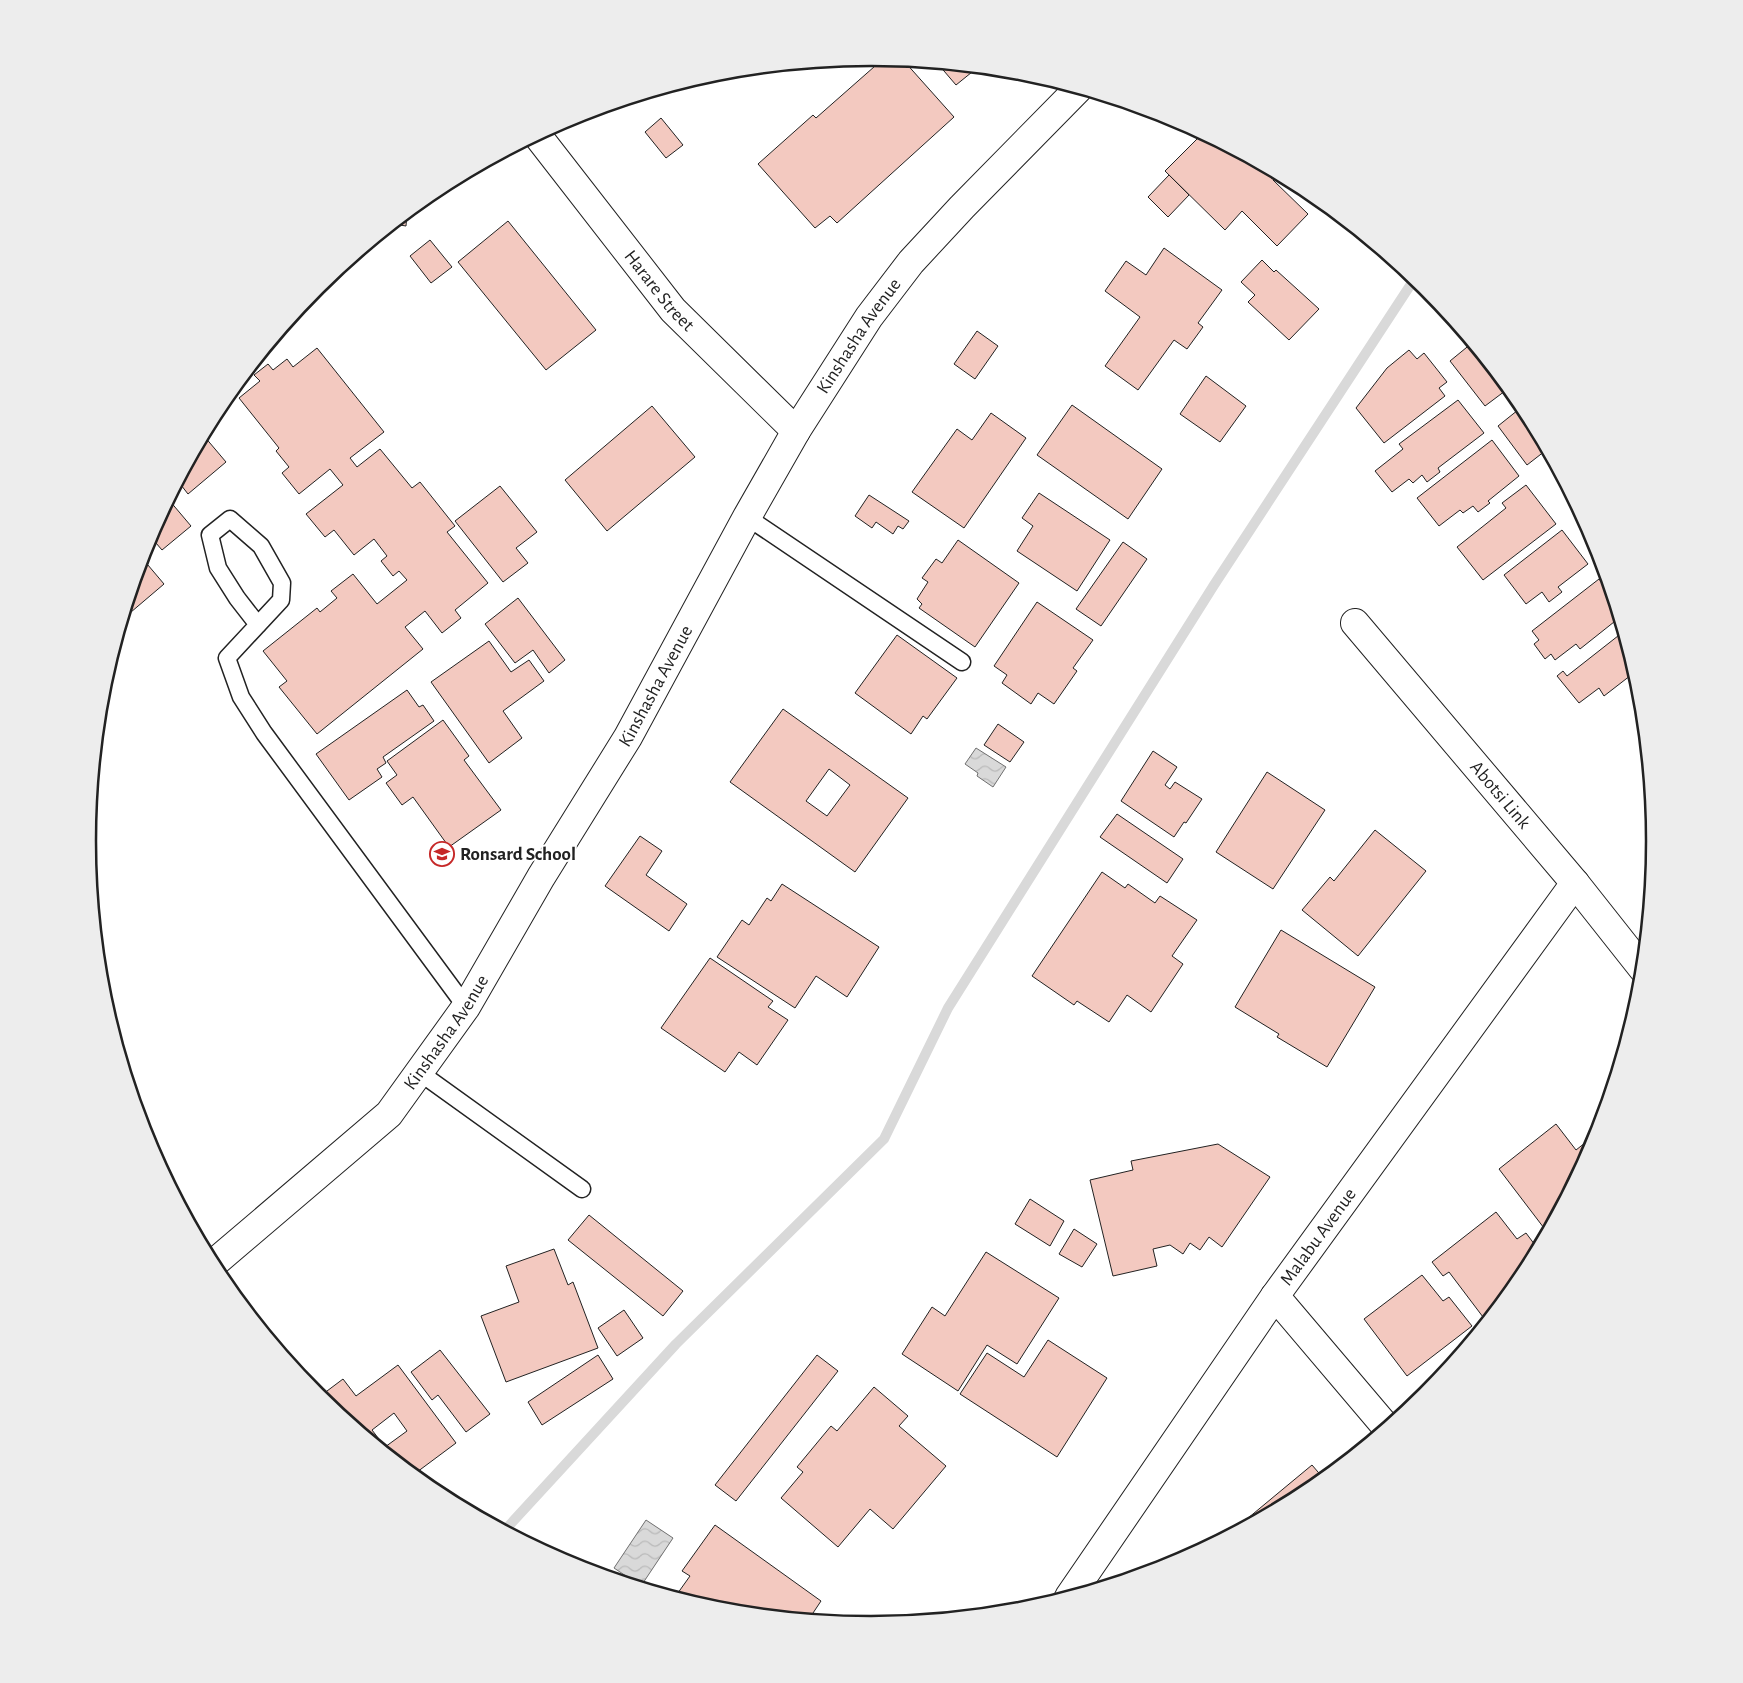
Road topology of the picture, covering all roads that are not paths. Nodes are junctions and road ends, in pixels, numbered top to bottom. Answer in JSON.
{"nodes":[{"id":1,"x":1074,"y":93,"type":"edge"},
{"id":2,"x":541,"y":140,"type":"edge"},
{"id":3,"x":796,"y":432,"type":"junction"},
{"id":4,"x":747,"y":517,"type":"junction"},
{"id":5,"x":1355,"y":623,"type":"dead end"},
{"id":6,"x":258,"y":626,"type":"junction"},
{"id":7,"x":962,"y":662,"type":"dead end"},
{"id":8,"x":1575,"y":883,"type":"junction"},
{"id":9,"x":1637,"y":961,"type":"edge"},
{"id":10,"x":466,"y":1007,"type":"junction"},
{"id":11,"x":419,"y":1072,"type":"junction"},
{"id":12,"x":582,"y":1189,"type":"dead end"},
{"id":13,"x":219,"y":1259,"type":"edge"},
{"id":14,"x":1275,"y":1296,"type":"junction"},
{"id":15,"x":1383,"y":1424,"type":"edge"},
{"id":16,"x":1074,"y":1589,"type":"edge"}],
"edges":[{"from":1,"to":3,"type":"street","name":"Kinshasha Avenue"},
{"from":2,"to":3,"type":"street","name":"Harare Street"},
{"from":3,"to":4,"type":"street","name":"Kinshasha Avenue"},
{"from":4,"to":7,"type":"lane"},
{"from":4,"to":10,"type":"street","name":"Kinshasha Avenue"},
{"from":5,"to":8,"type":"street","name":"Abotsi Link"},
{"from":6,"to":6,"type":"lane"},
{"from":6,"to":10,"type":"lane"},
{"from":8,"to":9,"type":"street","name":"Abotsi Link"},
{"from":8,"to":14,"type":"street","name":"Malabu Avenue"},
{"from":10,"to":11,"type":"street","name":"Kinshasha Avenue"},
{"from":11,"to":12,"type":"lane"},
{"from":11,"to":13,"type":"street","name":"Kinshasha Avenue"},
{"from":14,"to":15,"type":"street"},
{"from":14,"to":16,"type":"street","name":"Malabu Avenue"}]}
